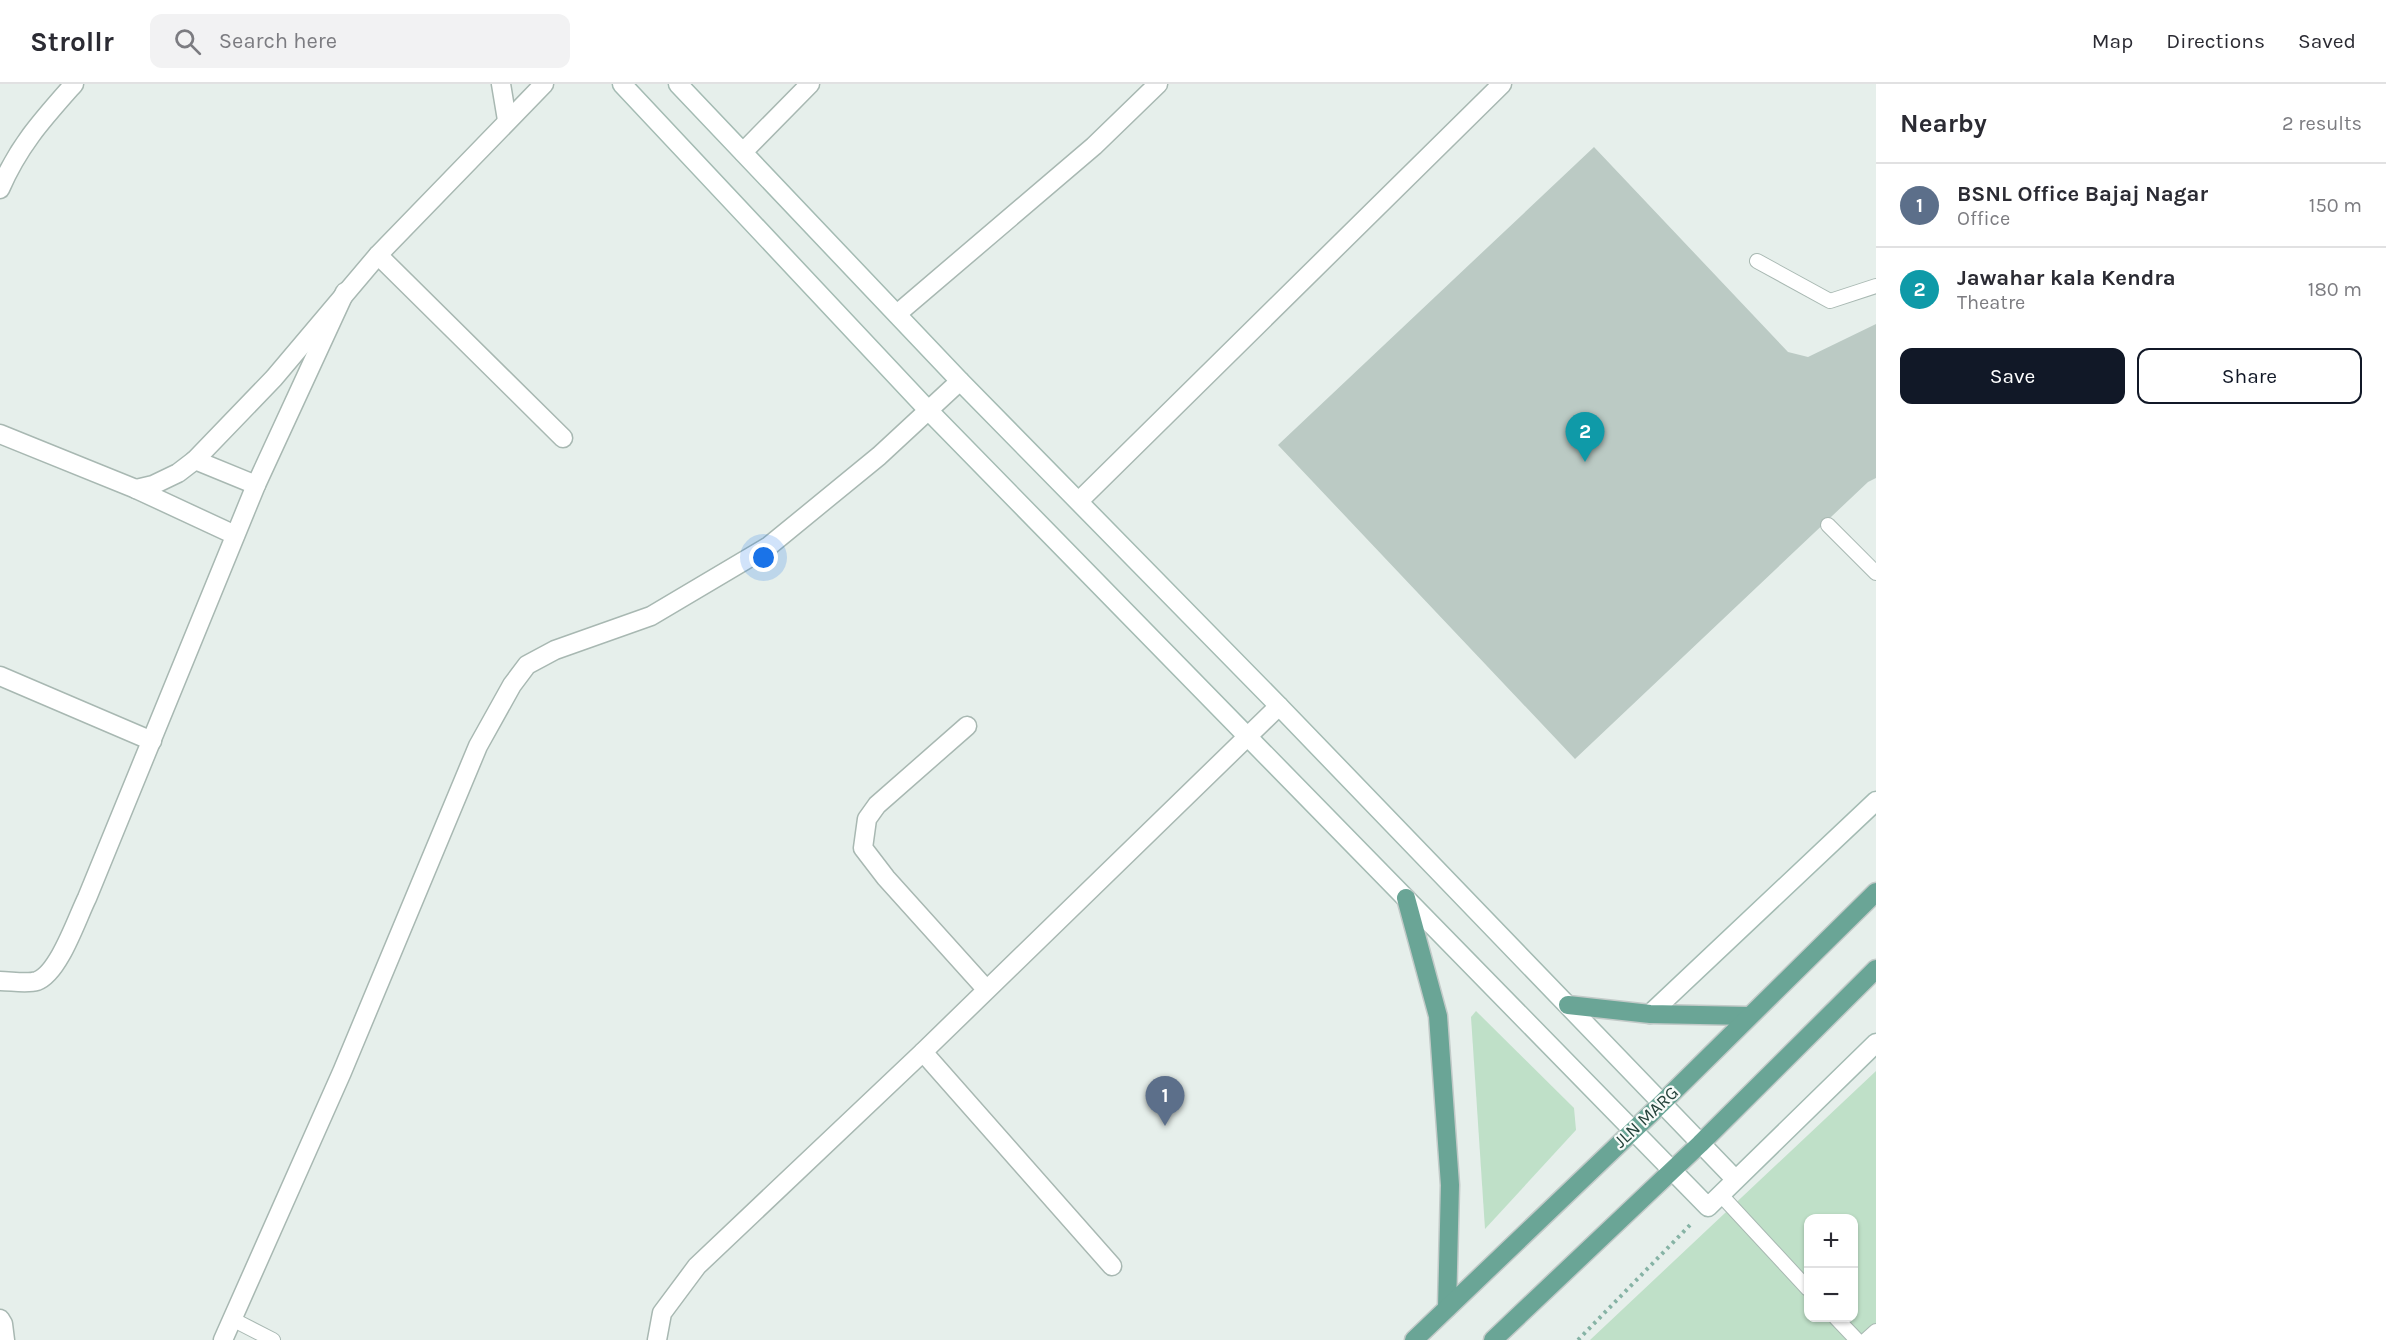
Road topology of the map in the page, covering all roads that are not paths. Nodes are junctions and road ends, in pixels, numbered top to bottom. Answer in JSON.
{"nodes":[{"id":1,"x":74,"y":84,"type":"edge"},
{"id":2,"x":501,"y":84,"type":"edge"},
{"id":3,"x":544,"y":84,"type":"edge"},
{"id":4,"x":622,"y":84,"type":"edge"},
{"id":5,"x":678,"y":84,"type":"edge"},
{"id":6,"x":810,"y":84,"type":"edge"},
{"id":7,"x":1158,"y":84,"type":"edge"},
{"id":8,"x":1502,"y":84,"type":"edge"},
{"id":9,"x":507,"y":120,"type":"junction"},
{"id":10,"x":743,"y":152,"type":"junction"},
{"id":11,"x":0,"y":189,"type":"edge"},
{"id":12,"x":378,"y":255,"type":"junction"},
{"id":13,"x":1757,"y":261,"type":"dead end"},
{"id":14,"x":1876,"y":286,"type":"edge"},
{"id":15,"x":345,"y":292,"type":"junction"},
{"id":16,"x":897,"y":314,"type":"junction"},
{"id":17,"x":960,"y":381,"type":"junction"},
{"id":18,"x":928,"y":410,"type":"junction"},
{"id":19,"x":0,"y":434,"type":"edge"},
{"id":20,"x":563,"y":438,"type":"dead end"},
{"id":21,"x":195,"y":460,"type":"junction"},
{"id":22,"x":256,"y":485,"type":"junction"},
{"id":23,"x":136,"y":489,"type":"junction"},
{"id":24,"x":1079,"y":501,"type":"junction"},
{"id":25,"x":1828,"y":525,"type":"dead end"},
{"id":26,"x":235,"y":535,"type":"junction"},
{"id":27,"x":1876,"y":573,"type":"edge"},
{"id":28,"x":0,"y":676,"type":"edge"},
{"id":29,"x":1279,"y":706,"type":"junction"},
{"id":30,"x":967,"y":726,"type":"dead end"},
{"id":31,"x":1248,"y":736,"type":"junction"},
{"id":32,"x":152,"y":741,"type":"junction"},
{"id":33,"x":1876,"y":801,"type":"edge"},
{"id":34,"x":1876,"y":892,"type":"edge"},
{"id":35,"x":1406,"y":898,"type":"junction"},
{"id":36,"x":1876,"y":969,"type":"edge"},
{"id":37,"x":0,"y":981,"type":"edge"},
{"id":38,"x":986,"y":989,"type":"junction"},
{"id":39,"x":1568,"y":1005,"type":"junction"},
{"id":40,"x":1650,"y":1014,"type":"junction"},
{"id":41,"x":1749,"y":1016,"type":"junction"},
{"id":42,"x":1876,"y":1043,"type":"edge"},
{"id":43,"x":923,"y":1052,"type":"junction"},
{"id":44,"x":1662,"y":1103,"type":"junction"},
{"id":45,"x":1632,"y":1130,"type":"junction"},
{"id":46,"x":1700,"y":1144,"type":"junction"},
{"id":47,"x":1672,"y":1170,"type":"junction"},
{"id":48,"x":1735,"y":1179,"type":"junction"},
{"id":49,"x":1714,"y":1200,"type":"junction"},
{"id":50,"x":1112,"y":1266,"type":"dead end"},
{"id":51,"x":1804,"y":1284,"type":"edge"},
{"id":52,"x":1447,"y":1308,"type":"junction"},
{"id":53,"x":0,"y":1319,"type":"edge"},
{"id":54,"x":232,"y":1319,"type":"junction"},
{"id":55,"x":1841,"y":1322,"type":"edge"},
{"id":56,"x":1876,"y":1331,"type":"edge"},
{"id":57,"x":5,"y":1340,"type":"edge"},
{"id":58,"x":223,"y":1340,"type":"edge"},
{"id":59,"x":273,"y":1340,"type":"edge"},
{"id":60,"x":657,"y":1340,"type":"edge"},
{"id":61,"x":1414,"y":1340,"type":"edge"},
{"id":62,"x":1493,"y":1340,"type":"edge"},
{"id":63,"x":1857,"y":1340,"type":"edge"},
{"id":64,"x":1866,"y":1340,"type":"edge"}],
"edges":[{"from":1,"to":11,"type":"street"},
{"from":2,"to":9,"type":"street"},
{"from":3,"to":9,"type":"street"},
{"from":4,"to":18,"type":"street"},
{"from":5,"to":10,"type":"street"},
{"from":6,"to":10,"type":"street"},
{"from":7,"to":16,"type":"street"},
{"from":8,"to":24,"type":"street"},
{"from":9,"to":12,"type":"street"},
{"from":10,"to":16,"type":"street"},
{"from":12,"to":15,"type":"street"},
{"from":12,"to":20,"type":"street"},
{"from":13,"to":14,"type":"lane"},
{"from":15,"to":21,"type":"street"},
{"from":15,"to":22,"type":"street"},
{"from":16,"to":17,"type":"street"},
{"from":17,"to":18,"type":"street"},
{"from":17,"to":24,"type":"street"},
{"from":18,"to":31,"type":"street"},
{"from":18,"to":54,"type":"street"},
{"from":19,"to":23,"type":"street"},
{"from":21,"to":22,"type":"street"},
{"from":21,"to":23,"type":"street"},
{"from":22,"to":26,"type":"street"},
{"from":23,"to":26,"type":"street"},
{"from":24,"to":29,"type":"street"},
{"from":25,"to":27,"type":"lane"},
{"from":26,"to":32,"type":"street"},
{"from":28,"to":32,"type":"street"},
{"from":29,"to":31,"type":"street"},
{"from":29,"to":39,"type":"street"},
{"from":30,"to":38,"type":"street"},
{"from":31,"to":35,"type":"street"},
{"from":31,"to":38,"type":"street"},
{"from":32,"to":37,"type":"street"},
{"from":33,"to":40,"type":"street"},
{"from":34,"to":41,"type":"main road","name":"JLN MARG"},
{"from":35,"to":45,"type":"street"},
{"from":35,"to":52,"type":"main road"},
{"from":36,"to":46,"type":"main road"},
{"from":38,"to":43,"type":"street"},
{"from":39,"to":40,"type":"main road"},
{"from":39,"to":44,"type":"street"},
{"from":40,"to":41,"type":"main road"},
{"from":41,"to":44,"type":"main road","name":"JLN MARG"},
{"from":42,"to":48,"type":"street"},
{"from":43,"to":50,"type":"street"},
{"from":43,"to":60,"type":"street"},
{"from":44,"to":45,"type":"main road","name":"JLN MARG"},
{"from":44,"to":46,"type":"street"},
{"from":45,"to":47,"type":"street"},
{"from":45,"to":52,"type":"main road","name":"JLN MARG"},
{"from":46,"to":47,"type":"main road"},
{"from":46,"to":48,"type":"street"},
{"from":47,"to":49,"type":"street"},
{"from":47,"to":62,"type":"main road"},
{"from":48,"to":49,"type":"street"},
{"from":49,"to":51,"type":"lane"},
{"from":52,"to":61,"type":"main road","name":"JLN MARG"},
{"from":53,"to":57,"type":"street"},
{"from":54,"to":58,"type":"street"},
{"from":54,"to":59,"type":"lane"},
{"from":55,"to":63,"type":"lane"},
{"from":56,"to":64,"type":"lane"}]}
